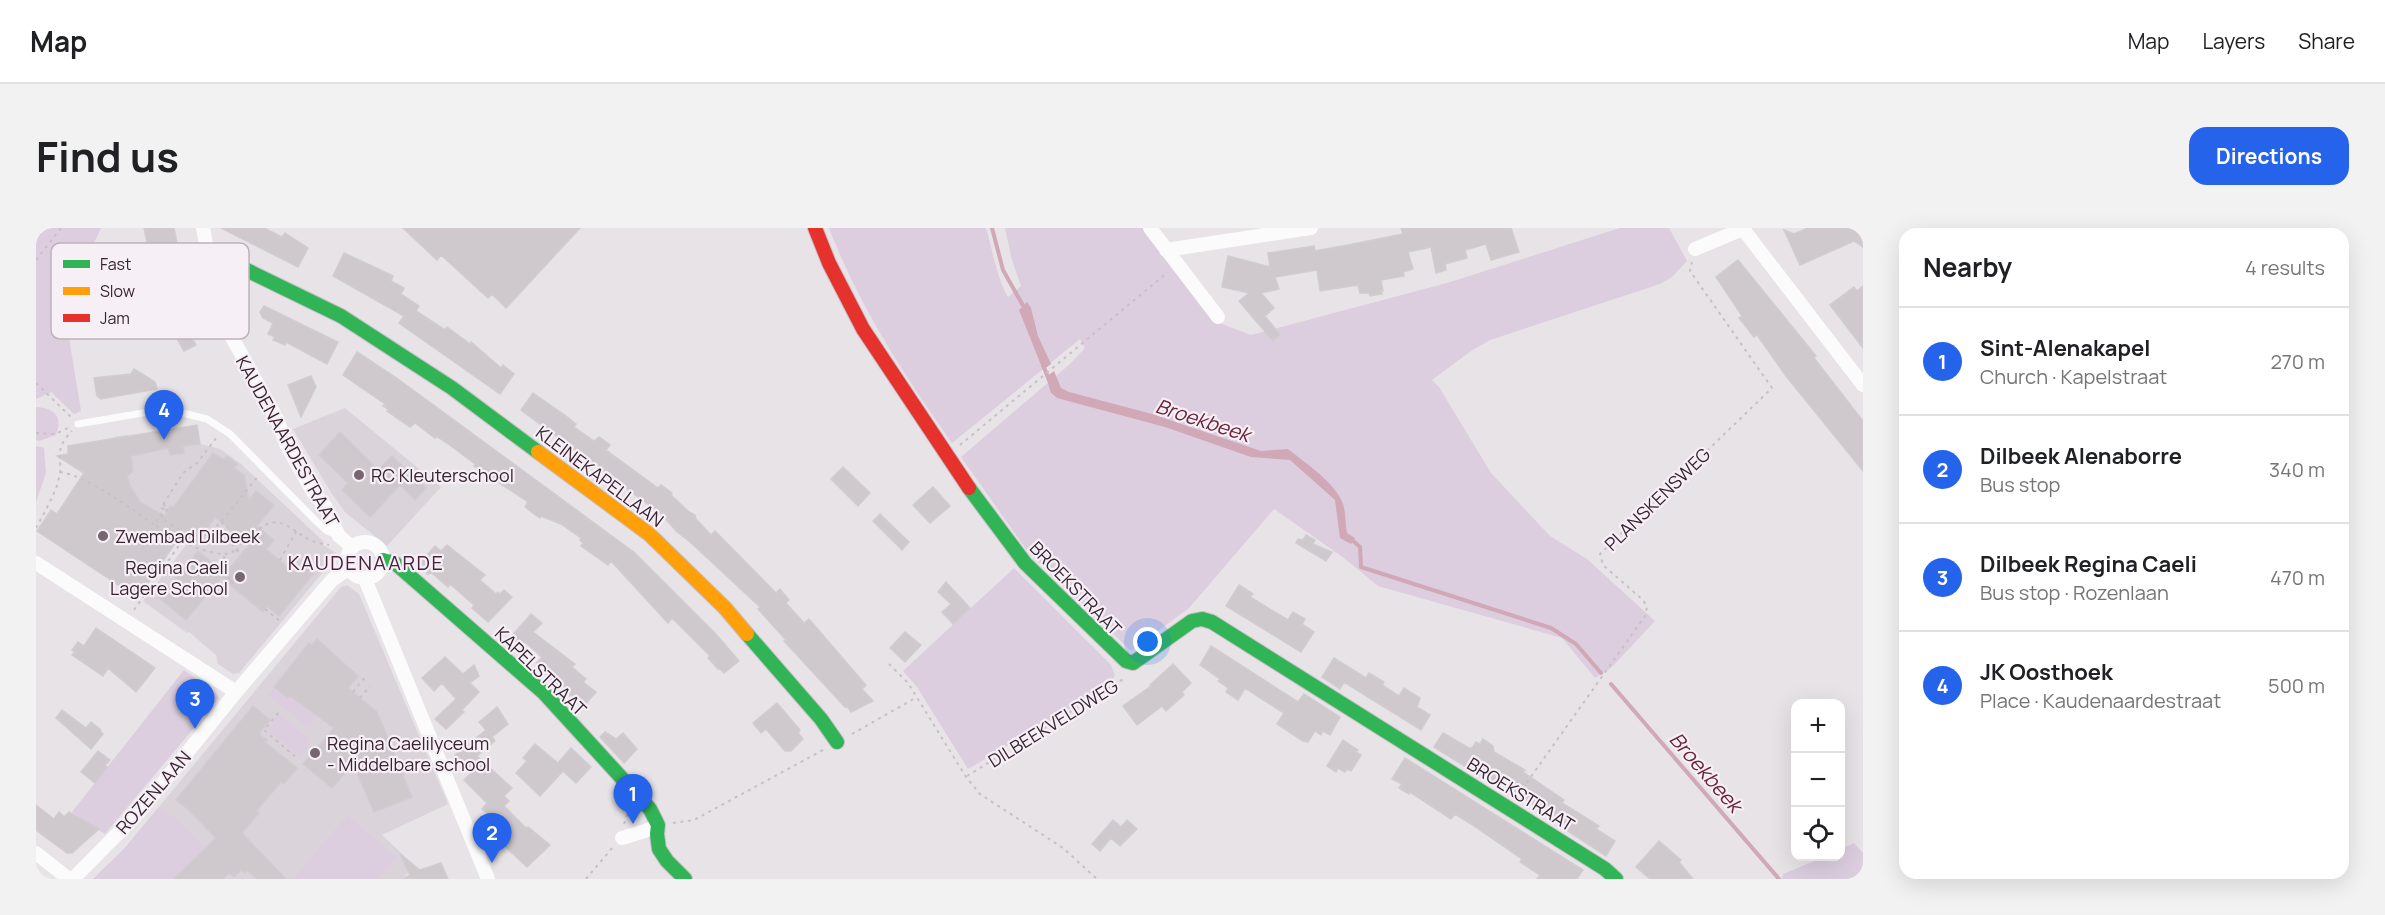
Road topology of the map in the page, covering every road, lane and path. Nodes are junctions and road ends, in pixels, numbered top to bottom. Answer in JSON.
{"nodes":[{"id":1,"x":61,"y":228,"type":"edge"},
{"id":2,"x":203,"y":228,"type":"edge"},
{"id":3,"x":815,"y":228,"type":"edge"},
{"id":4,"x":1150,"y":228,"type":"edge"},
{"id":5,"x":1311,"y":228,"type":"edge"},
{"id":6,"x":1744,"y":229,"type":"edge"},
{"id":7,"x":206,"y":243,"type":"edge"},
{"id":8,"x":1695,"y":249,"type":"joint"},
{"id":9,"x":1166,"y":250,"type":"junction"},
{"id":10,"x":36,"y":260,"type":"edge"},
{"id":11,"x":1177,"y":265,"type":"junction"},
{"id":12,"x":249,"y":271,"type":"edge"},
{"id":13,"x":1218,"y":317,"type":"dead end"},
{"id":14,"x":233,"y":339,"type":"edge"},
{"id":15,"x":36,"y":383,"type":"edge"},
{"id":16,"x":1863,"y":384,"type":"edge"},
{"id":17,"x":78,"y":424,"type":"junction"},
{"id":18,"x":223,"y":430,"type":"junction"},
{"id":19,"x":36,"y":433,"type":"edge"},
{"id":20,"x":947,"y":455,"type":"junction"},
{"id":21,"x":59,"y":472,"type":"junction"},
{"id":22,"x":250,"y":486,"type":"dead end"},
{"id":23,"x":163,"y":504,"type":"junction"},
{"id":24,"x":221,"y":522,"type":"junction"},
{"id":25,"x":156,"y":526,"type":"junction"},
{"id":26,"x":36,"y":528,"type":"edge"},
{"id":27,"x":259,"y":529,"type":"dead end"},
{"id":28,"x":297,"y":530,"type":"junction"},
{"id":29,"x":202,"y":540,"type":"junction"},
{"id":30,"x":182,"y":541,"type":"junction"},
{"id":31,"x":343,"y":543,"type":"junction"},
{"id":32,"x":235,"y":550,"type":"junction"},
{"id":33,"x":243,"y":552,"type":"dead end"},
{"id":34,"x":224,"y":556,"type":"junction"},
{"id":35,"x":280,"y":560,"type":"dead end"},
{"id":36,"x":383,"y":560,"type":"junction"},
{"id":37,"x":36,"y":563,"type":"edge"},
{"id":38,"x":348,"y":569,"type":"junction"},
{"id":39,"x":229,"y":579,"type":"junction"},
{"id":40,"x":365,"y":579,"type":"junction"},
{"id":41,"x":215,"y":585,"type":"dead end"},
{"id":42,"x":236,"y":585,"type":"dead end"},
{"id":43,"x":265,"y":609,"type":"dead end"},
{"id":44,"x":277,"y":618,"type":"dead end"},
{"id":45,"x":126,"y":621,"type":"junction"},
{"id":46,"x":1133,"y":663,"type":"junction"},
{"id":47,"x":889,"y":664,"type":"dead end"},
{"id":48,"x":366,"y":676,"type":"dead end"},
{"id":49,"x":370,"y":686,"type":"dead end"},
{"id":50,"x":236,"y":692,"type":"junction"},
{"id":51,"x":353,"y":692,"type":"dead end"},
{"id":52,"x":917,"y":697,"type":"junction"},
{"id":53,"x":360,"y":698,"type":"dead end"},
{"id":54,"x":278,"y":713,"type":"dead end"},
{"id":55,"x":837,"y":742,"type":"junction"},
{"id":56,"x":298,"y":759,"type":"dead end"},
{"id":57,"x":966,"y":777,"type":"junction"},
{"id":58,"x":1509,"y":807,"type":"junction"},
{"id":59,"x":658,"y":825,"type":"junction"},
{"id":60,"x":622,"y":838,"type":"dead end"},
{"id":61,"x":36,"y":853,"type":"edge"},
{"id":62,"x":69,"y":879,"type":"edge"},
{"id":63,"x":73,"y":879,"type":"edge"},
{"id":64,"x":488,"y":879,"type":"edge"},
{"id":65,"x":685,"y":879,"type":"edge"},
{"id":66,"x":1097,"y":879,"type":"edge"},
{"id":67,"x":1616,"y":879,"type":"edge"}],
"edges":[{"from":1,"to":10,"type":"path"},
{"from":2,"to":7,"type":"street","name":"KAUDENAARDESTRAAT"},
{"from":3,"to":20,"type":"street","name":"BROEKSTRAAT"},
{"from":4,"to":9,"type":"street"},
{"from":5,"to":9,"type":"street"},
{"from":6,"to":8,"type":"street"},
{"from":6,"to":16,"type":"street"},
{"from":8,"to":58,"type":"path","name":"PLANSKENSWEG"},
{"from":9,"to":11,"type":"street"},
{"from":11,"to":13,"type":"street"},
{"from":11,"to":20,"type":"path"},
{"from":12,"to":55,"type":"street","name":"KLEINEKAPELLAAN"},
{"from":14,"to":31,"type":"street","name":"KAUDENAARDESTRAAT"},
{"from":15,"to":17,"type":"path"},
{"from":17,"to":18,"type":"lane"},
{"from":17,"to":19,"type":"path"},
{"from":17,"to":21,"type":"path"},
{"from":18,"to":23,"type":"path"},
{"from":18,"to":31,"type":"lane"},
{"from":20,"to":46,"type":"street","name":"BROEKSTRAAT"},
{"from":21,"to":25,"type":"path"},
{"from":21,"to":26,"type":"path"},
{"from":22,"to":24,"type":"path"},
{"from":23,"to":25,"type":"path"},
{"from":23,"to":29,"type":"path"},
{"from":24,"to":29,"type":"path"},
{"from":24,"to":32,"type":"path"},
{"from":25,"to":30,"type":"path"},
{"from":27,"to":28,"type":"path"},
{"from":28,"to":31,"type":"path"},
{"from":28,"to":35,"type":"path"},
{"from":29,"to":32,"type":"path"},
{"from":30,"to":34,"type":"path"},
{"from":30,"to":45,"type":"path"},
{"from":31,"to":36,"type":"street"},
{"from":31,"to":38,"type":"street"},
{"from":32,"to":33,"type":"path"},
{"from":32,"to":34,"type":"path"},
{"from":34,"to":39,"type":"path"},
{"from":36,"to":40,"type":"street"},
{"from":36,"to":59,"type":"street","name":"KAPELSTRAAT"},
{"from":37,"to":45,"type":"street"},
{"from":38,"to":40,"type":"street"},
{"from":38,"to":50,"type":"street","name":"ROZENLAAN"},
{"from":39,"to":41,"type":"path"},
{"from":39,"to":42,"type":"path"},
{"from":40,"to":64,"type":"street"},
{"from":43,"to":44,"type":"path"},
{"from":45,"to":50,"type":"street"},
{"from":46,"to":57,"type":"path","name":"DILBEEKVELDWEG"},
{"from":46,"to":58,"type":"street","name":"BROEKSTRAAT"},
{"from":47,"to":52,"type":"path"},
{"from":48,"to":51,"type":"path"},
{"from":49,"to":53,"type":"path"},
{"from":50,"to":63,"type":"street","name":"ROZENLAAN"},
{"from":52,"to":55,"type":"path"},
{"from":52,"to":57,"type":"path"},
{"from":54,"to":56,"type":"path"},
{"from":55,"to":59,"type":"path"},
{"from":57,"to":66,"type":"path"},
{"from":58,"to":67,"type":"street","name":"BROEKSTRAAT"},
{"from":59,"to":60,"type":"street"},
{"from":59,"to":65,"type":"street","name":"KAPELSTRAAT"},
{"from":61,"to":62,"type":"street"}]}
